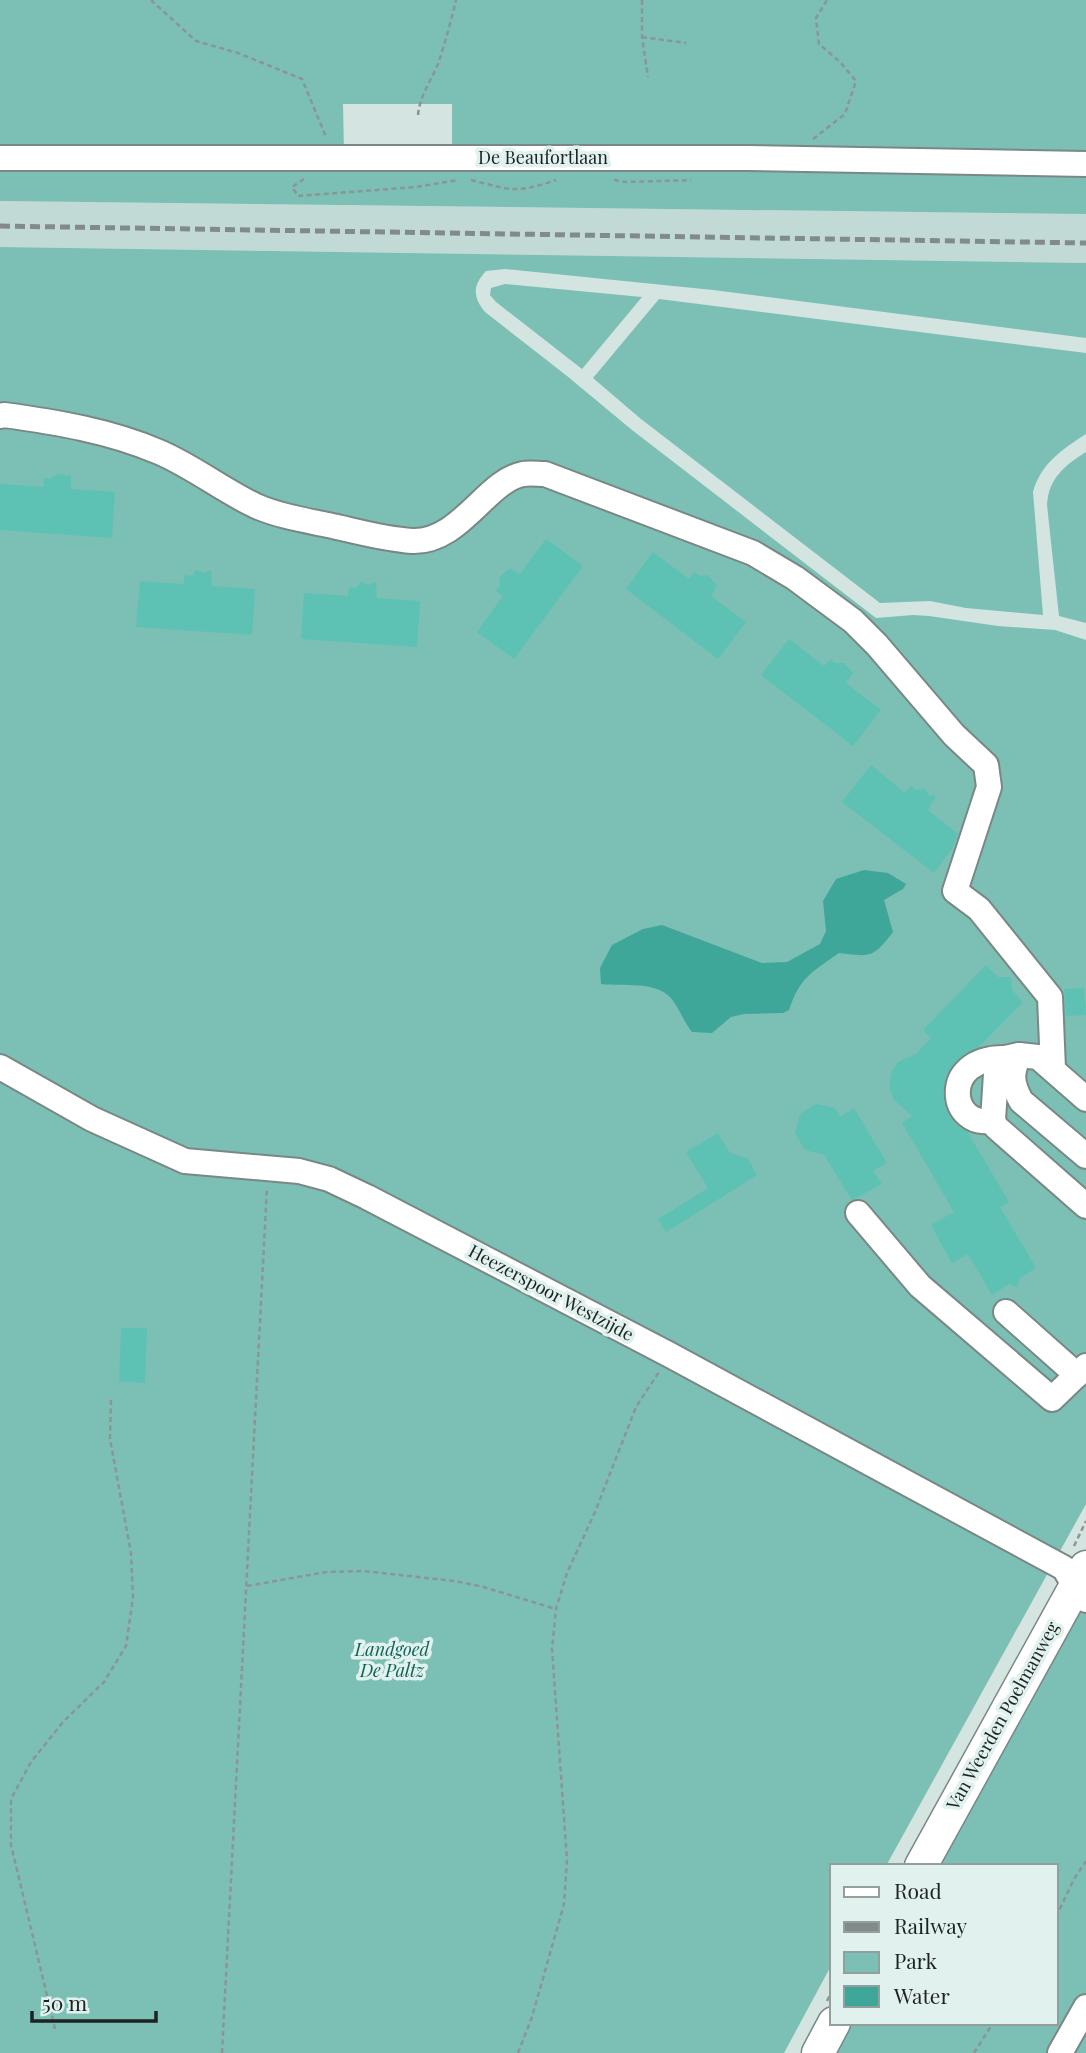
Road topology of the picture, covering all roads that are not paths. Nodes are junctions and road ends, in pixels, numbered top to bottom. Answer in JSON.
{"nodes":[{"id":1,"x":0,"y":158,"type":"edge"},
{"id":2,"x":1086,"y":164,"type":"edge"},
{"id":3,"x":0,"y":416,"type":"edge"},
{"id":4,"x":1012,"y":1057,"type":"junction"},
{"id":5,"x":0,"y":1067,"type":"edge"},
{"id":6,"x":1053,"y":1069,"type":"junction"},
{"id":7,"x":1086,"y":1098,"type":"edge"},
{"id":8,"x":993,"y":1120,"type":"junction"},
{"id":9,"x":1086,"y":1156,"type":"edge"},
{"id":10,"x":1086,"y":1206,"type":"edge"},
{"id":11,"x":858,"y":1213,"type":"dead end"},
{"id":12,"x":1006,"y":1312,"type":"dead end"},
{"id":13,"x":1082,"y":1370,"type":"edge"},
{"id":14,"x":1082,"y":1585,"type":"edge"},
{"id":15,"x":922,"y":1864,"type":"edge"},
{"id":16,"x":1086,"y":2007,"type":"edge"},
{"id":17,"x":833,"y":2025,"type":"edge"},
{"id":18,"x":818,"y":2053,"type":"edge"},
{"id":19,"x":1060,"y":2053,"type":"edge"}],
"edges":[{"from":1,"to":2,"type":"street","name":"De Beaufortlaan"},
{"from":3,"to":6,"type":"street"},
{"from":4,"to":6,"type":"street"},
{"from":4,"to":8,"type":"street"},
{"from":4,"to":8,"type":"street"},
{"from":4,"to":9,"type":"street"},
{"from":5,"to":14,"type":"street","name":"Heezerspoor Westzijde"},
{"from":6,"to":7,"type":"street"},
{"from":8,"to":10,"type":"street"},
{"from":11,"to":13,"type":"street"},
{"from":12,"to":13,"type":"street"},
{"from":14,"to":15,"type":"main road","name":"Van Weerden Poelmanweg"},
{"from":16,"to":19,"type":"street"},
{"from":17,"to":18,"type":"main road"}]}
